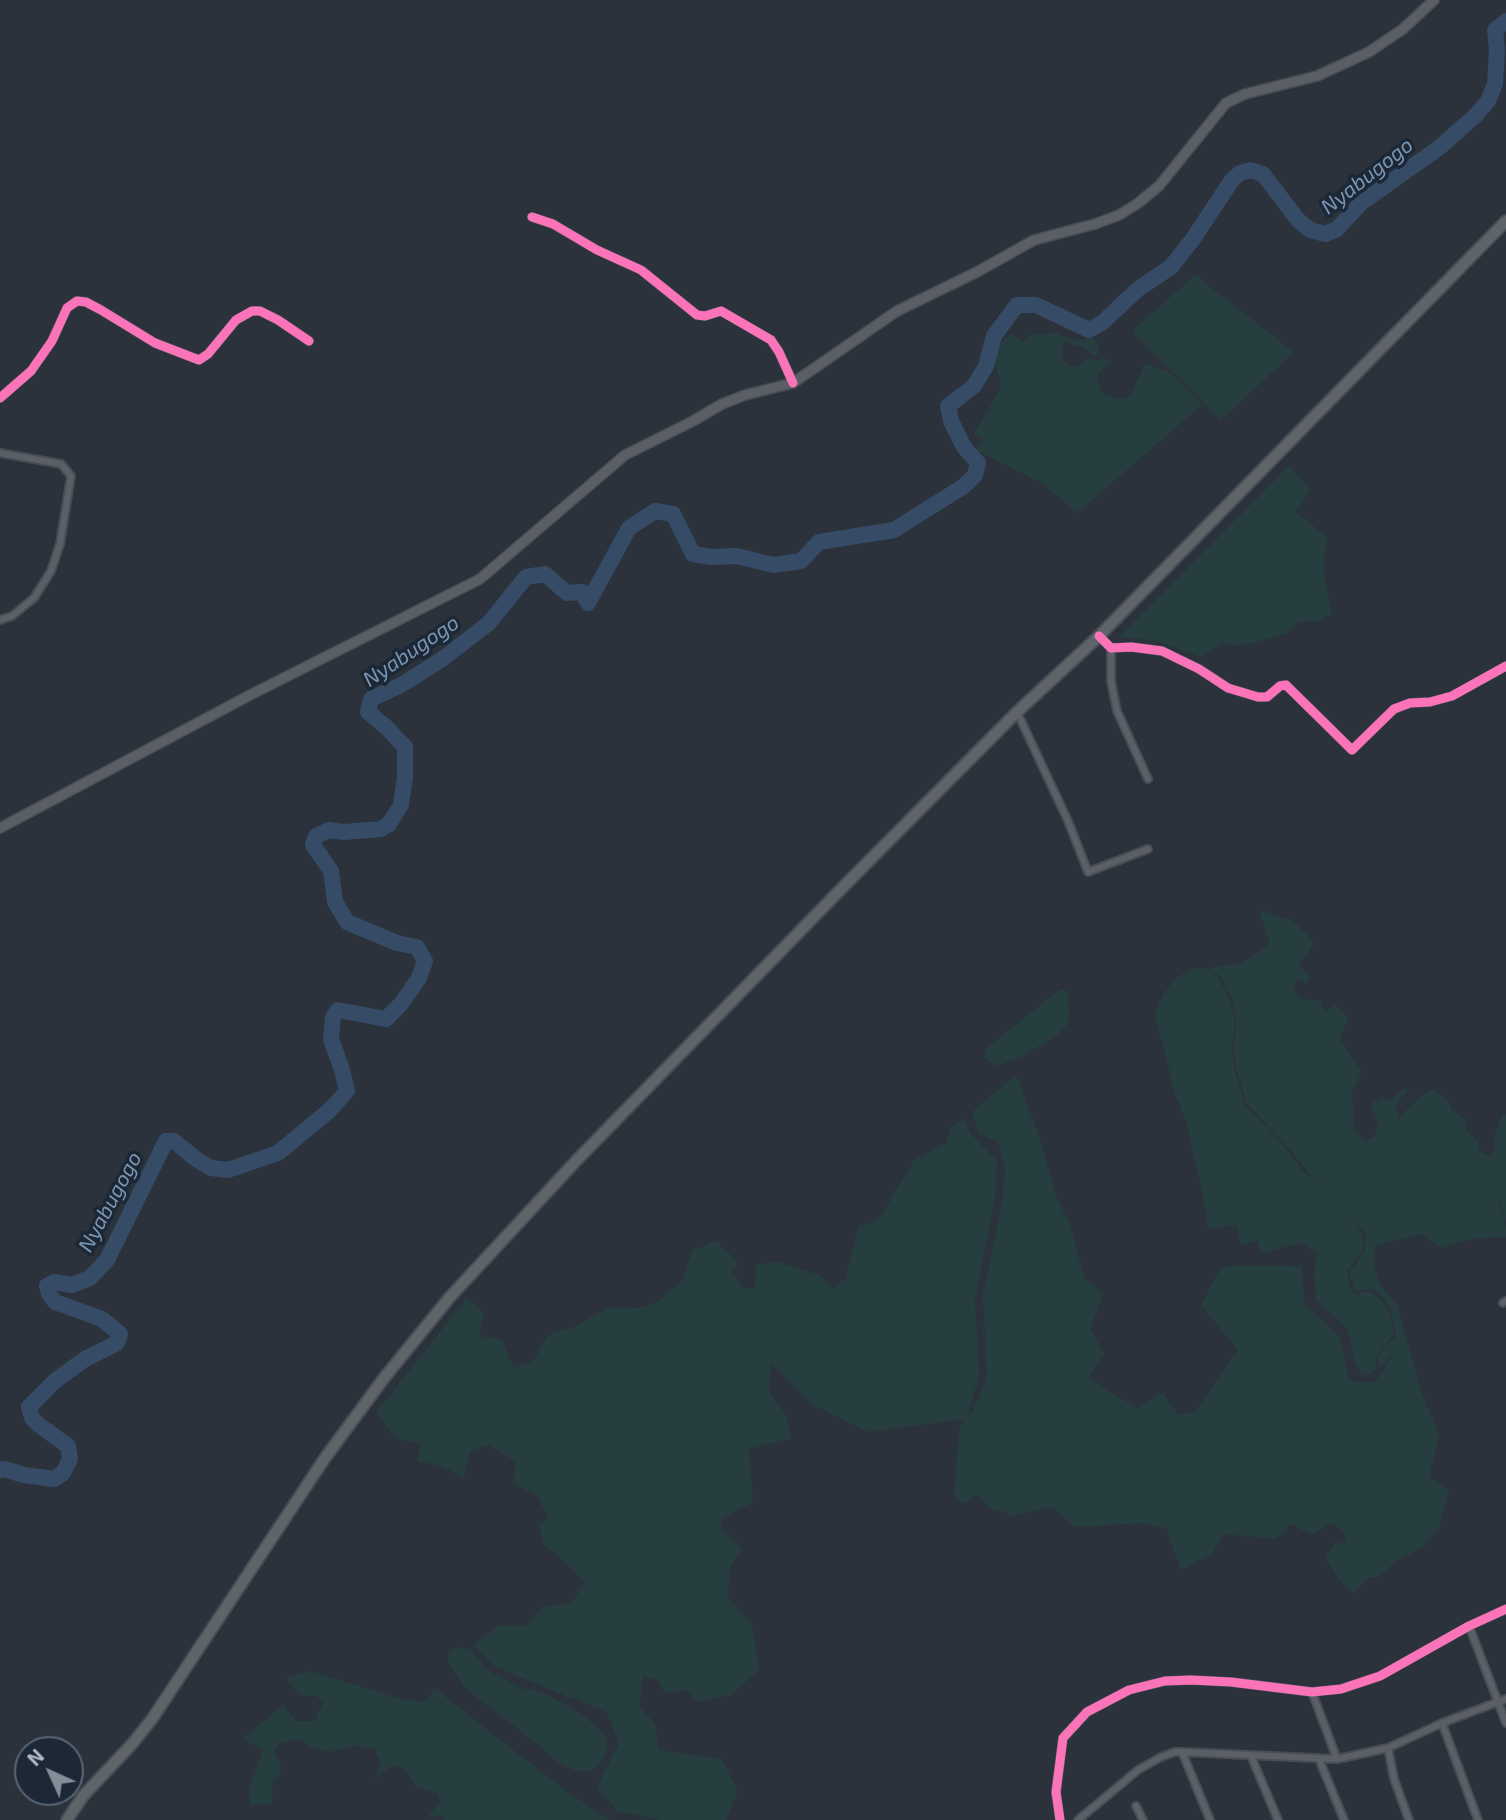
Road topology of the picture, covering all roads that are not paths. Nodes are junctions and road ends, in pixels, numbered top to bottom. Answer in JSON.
{"nodes":[{"id":1,"x":1434,"y":0,"type":"edge"},
{"id":2,"x":532,"y":217,"type":"dead end"},
{"id":3,"x":1506,"y":221,"type":"edge"},
{"id":4,"x":309,"y":341,"type":"dead end"},
{"id":5,"x":793,"y":383,"type":"junction"},
{"id":6,"x":0,"y":398,"type":"edge"},
{"id":7,"x":0,"y":453,"type":"edge"},
{"id":8,"x":0,"y":620,"type":"edge"},
{"id":9,"x":1098,"y":636,"type":"junction"},
{"id":10,"x":1111,"y":648,"type":"junction"},
{"id":11,"x":1506,"y":666,"type":"edge"},
{"id":12,"x":1017,"y":712,"type":"junction"},
{"id":13,"x":1148,"y":779,"type":"dead end"},
{"id":14,"x":0,"y":828,"type":"edge"},
{"id":15,"x":1148,"y":849,"type":"dead end"},
{"id":16,"x":1506,"y":1609,"type":"edge"},
{"id":17,"x":1469,"y":1626,"type":"junction"},
{"id":18,"x":1312,"y":1692,"type":"junction"},
{"id":19,"x":1506,"y":1699,"type":"edge"},
{"id":20,"x":1498,"y":1702,"type":"junction"},
{"id":21,"x":1442,"y":1723,"type":"junction"},
{"id":22,"x":1506,"y":1723,"type":"edge"},
{"id":23,"x":1388,"y":1748,"type":"junction"},
{"id":24,"x":1182,"y":1752,"type":"junction"},
{"id":25,"x":1251,"y":1756,"type":"junction"},
{"id":26,"x":1319,"y":1759,"type":"junction"},
{"id":27,"x":1337,"y":1759,"type":"junction"},
{"id":28,"x":1136,"y":1805,"type":"dead end"},
{"id":29,"x":68,"y":1820,"type":"edge"},
{"id":30,"x":1060,"y":1820,"type":"edge"},
{"id":31,"x":1078,"y":1820,"type":"edge"},
{"id":32,"x":1143,"y":1820,"type":"edge"},
{"id":33,"x":1210,"y":1820,"type":"edge"},
{"id":34,"x":1278,"y":1820,"type":"edge"},
{"id":35,"x":1344,"y":1820,"type":"edge"},
{"id":36,"x":1409,"y":1820,"type":"edge"},
{"id":37,"x":1478,"y":1820,"type":"edge"}],
"edges":[{"from":1,"to":5,"type":"main road"},
{"from":2,"to":5,"type":"street"},
{"from":3,"to":9,"type":"highway"},
{"from":4,"to":6,"type":"street"},
{"from":5,"to":14,"type":"main road"},
{"from":7,"to":8,"type":"street"},
{"from":9,"to":10,"type":"street"},
{"from":9,"to":12,"type":"highway"},
{"from":10,"to":11,"type":"street"},
{"from":10,"to":13,"type":"street"},
{"from":12,"to":15,"type":"street"},
{"from":12,"to":29,"type":"highway"},
{"from":16,"to":17,"type":"street"},
{"from":17,"to":18,"type":"street"},
{"from":17,"to":20,"type":"street"},
{"from":18,"to":27,"type":"street"},
{"from":18,"to":30,"type":"street"},
{"from":19,"to":20,"type":"street"},
{"from":20,"to":21,"type":"street"},
{"from":20,"to":22,"type":"street"},
{"from":21,"to":23,"type":"street"},
{"from":21,"to":37,"type":"street"},
{"from":23,"to":27,"type":"street"},
{"from":23,"to":36,"type":"street"},
{"from":24,"to":25,"type":"street"},
{"from":24,"to":31,"type":"street"},
{"from":24,"to":33,"type":"street"},
{"from":25,"to":26,"type":"street"},
{"from":25,"to":34,"type":"street"},
{"from":26,"to":27,"type":"street"},
{"from":26,"to":35,"type":"street"},
{"from":28,"to":32,"type":"street"}]}
